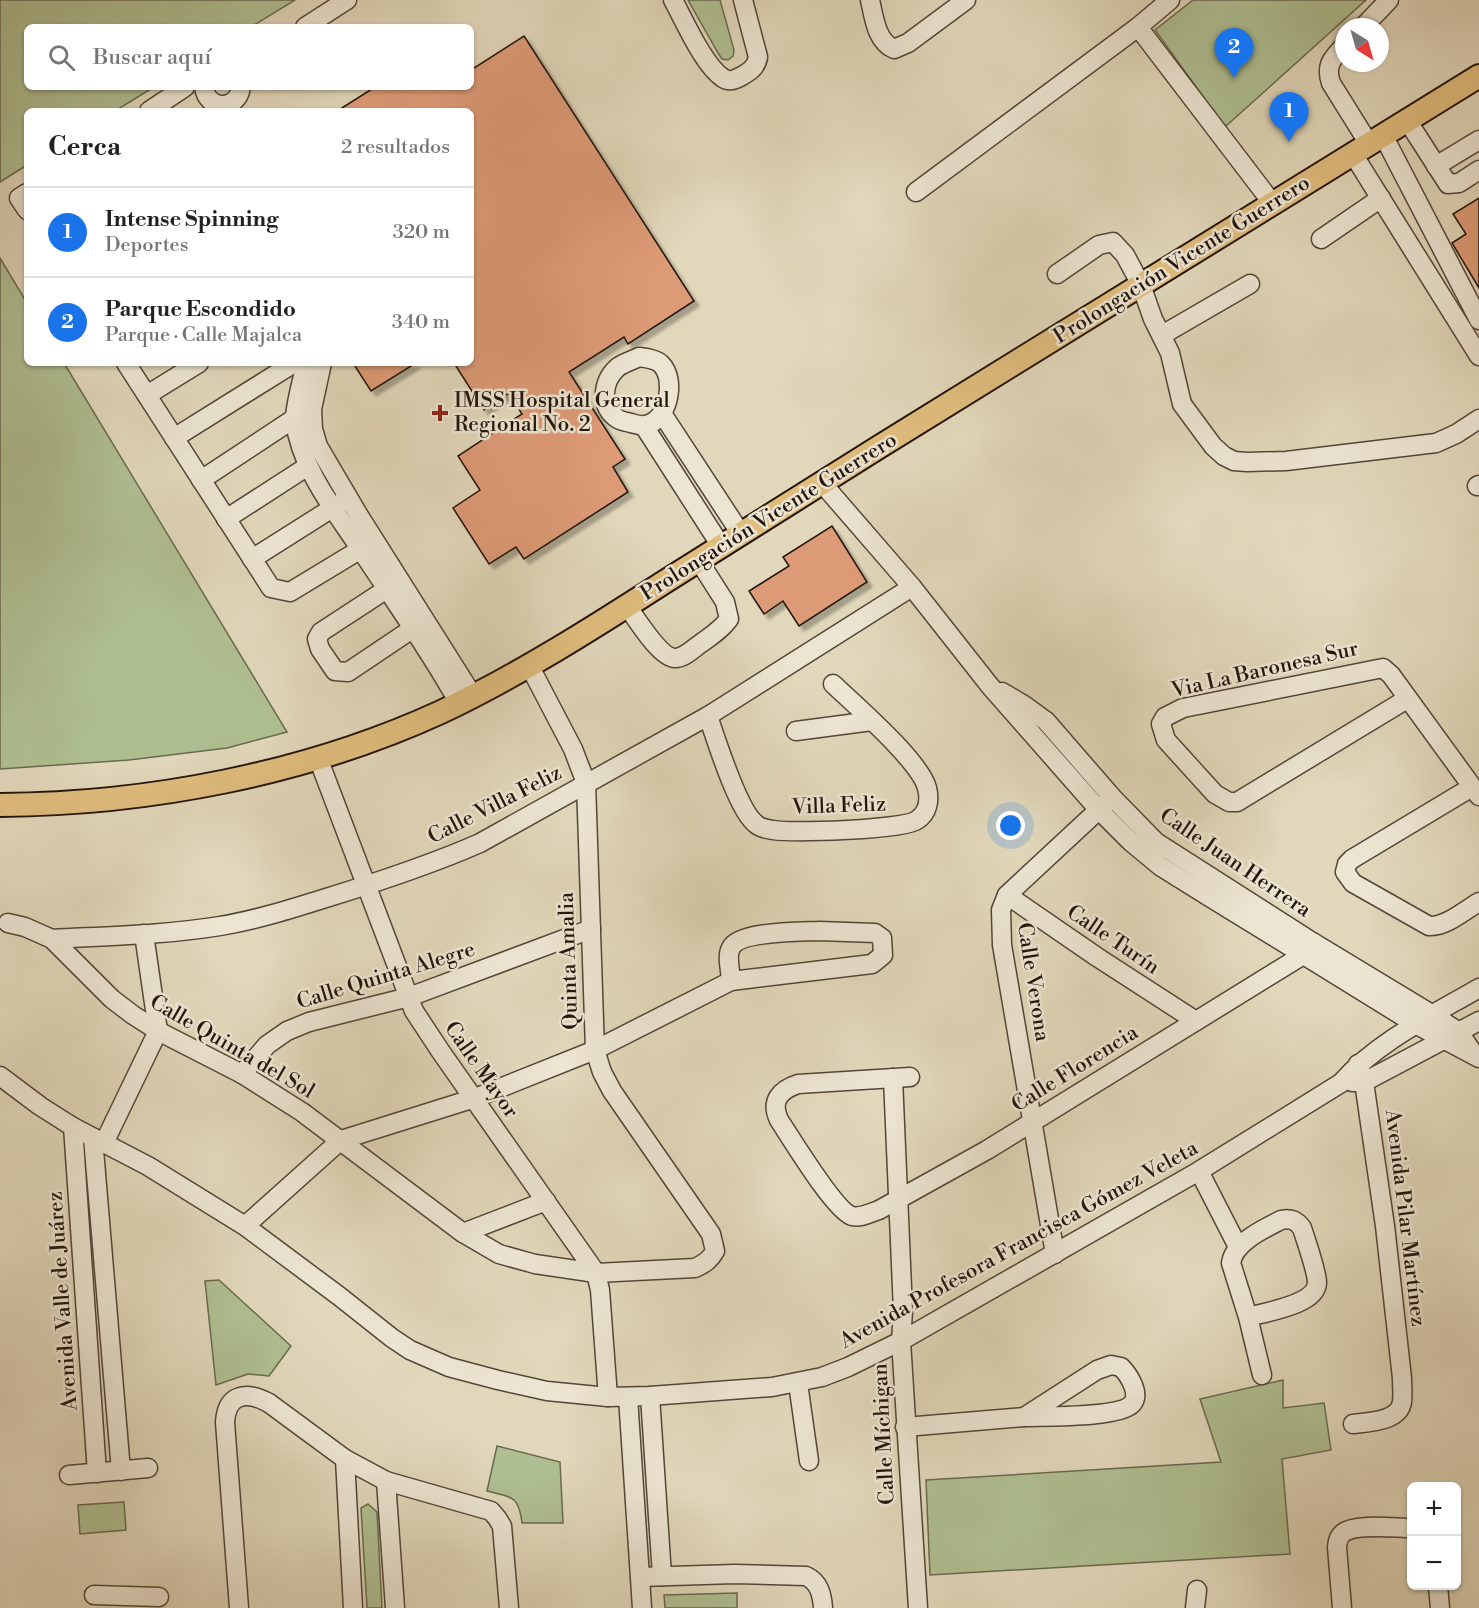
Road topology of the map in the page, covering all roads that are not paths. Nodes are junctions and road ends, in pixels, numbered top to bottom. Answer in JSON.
{"nodes":[{"id":1,"x":347,"y":0,"type":"edge"},
{"id":2,"x":673,"y":0,"type":"edge"},
{"id":3,"x":743,"y":0,"type":"edge"},
{"id":4,"x":870,"y":0,"type":"edge"},
{"id":5,"x":966,"y":0,"type":"edge"},
{"id":6,"x":1170,"y":0,"type":"edge"},
{"id":7,"x":1389,"y":0,"type":"edge"},
{"id":8,"x":1371,"y":18,"type":"edge"},
{"id":9,"x":310,"y":24,"type":"edge"},
{"id":10,"x":1138,"y":27,"type":"junction"},
{"id":11,"x":1335,"y":56,"type":"edge"},
{"id":12,"x":1479,"y":76,"type":"edge"},
{"id":13,"x":180,"y":90,"type":"edge"},
{"id":14,"x":204,"y":90,"type":"edge"},
{"id":15,"x":237,"y":102,"type":"edge"},
{"id":16,"x":154,"y":108,"type":"edge"},
{"id":17,"x":1407,"y":120,"type":"junction"},
{"id":18,"x":1479,"y":140,"type":"edge"},
{"id":19,"x":1368,"y":144,"type":"junction"},
{"id":20,"x":1436,"y":166,"type":"junction"},
{"id":21,"x":1479,"y":170,"type":"edge"},
{"id":22,"x":916,"y":192,"type":"dead end"},
{"id":23,"x":1381,"y":198,"type":"junction"},
{"id":24,"x":1273,"y":204,"type":"junction"},
{"id":25,"x":1320,"y":239,"type":"dead end"},
{"id":26,"x":1057,"y":274,"type":"dead end"},
{"id":27,"x":1250,"y":284,"type":"dead end"},
{"id":28,"x":1141,"y":285,"type":"junction"},
{"id":29,"x":1479,"y":320,"type":"edge"},
{"id":30,"x":1162,"y":335,"type":"junction"},
{"id":31,"x":1479,"y":356,"type":"edge"},
{"id":32,"x":128,"y":366,"type":"edge"},
{"id":33,"x":194,"y":366,"type":"edge"},
{"id":34,"x":289,"y":366,"type":"edge"},
{"id":35,"x":305,"y":366,"type":"edge"},
{"id":36,"x":321,"y":366,"type":"edge"},
{"id":37,"x":147,"y":395,"type":"junction"},
{"id":38,"x":663,"y":415,"type":"junction"},
{"id":39,"x":295,"y":418,"type":"junction"},
{"id":40,"x":1479,"y":419,"type":"edge"},
{"id":41,"x":644,"y":426,"type":"junction"},
{"id":42,"x":174,"y":438,"type":"junction"},
{"id":43,"x":308,"y":466,"type":"junction"},
{"id":44,"x":201,"y":480,"type":"junction"},
{"id":45,"x":822,"y":483,"type":"junction"},
{"id":46,"x":341,"y":503,"type":"junction"},
{"id":47,"x":226,"y":519,"type":"junction"},
{"id":48,"x":741,"y":534,"type":"junction"},
{"id":49,"x":721,"y":546,"type":"junction"},
{"id":50,"x":361,"y":549,"type":"junction"},
{"id":51,"x":252,"y":559,"type":"junction"},
{"id":52,"x":699,"y":561,"type":"junction"},
{"id":53,"x":394,"y":585,"type":"junction"},
{"id":54,"x":912,"y":587,"type":"junction"},
{"id":55,"x":627,"y":606,"type":"junction"},
{"id":56,"x":419,"y":624,"type":"junction"},
{"id":57,"x":529,"y":666,"type":"junction"},
{"id":58,"x":833,"y":684,"type":"dead end"},
{"id":59,"x":466,"y":699,"type":"junction"},
{"id":60,"x":1407,"y":699,"type":"junction"},
{"id":61,"x":708,"y":716,"type":"junction"},
{"id":62,"x":872,"y":721,"type":"junction"},
{"id":63,"x":796,"y":731,"type":"dead end"},
{"id":64,"x":318,"y":758,"type":"junction"},
{"id":65,"x":586,"y":783,"type":"junction"},
{"id":66,"x":1475,"y":791,"type":"edge"},
{"id":67,"x":1105,"y":804,"type":"junction"},
{"id":68,"x":0,"y":805,"type":"edge"},
{"id":69,"x":366,"y":886,"type":"junction"},
{"id":70,"x":1007,"y":895,"type":"junction"},
{"id":71,"x":1479,"y":902,"type":"edge"},
{"id":72,"x":8,"y":923,"type":"dead end"},
{"id":73,"x":591,"y":929,"type":"junction"},
{"id":74,"x":144,"y":934,"type":"junction"},
{"id":75,"x":48,"y":937,"type":"junction"},
{"id":76,"x":1309,"y":949,"type":"junction"},
{"id":77,"x":731,"y":981,"type":"junction"},
{"id":78,"x":1478,"y":991,"type":"edge"},
{"id":79,"x":409,"y":997,"type":"junction"},
{"id":80,"x":1434,"y":1015,"type":"junction"},
{"id":81,"x":1196,"y":1021,"type":"junction"},
{"id":82,"x":1479,"y":1022,"type":"edge"},
{"id":83,"x":1417,"y":1025,"type":"junction"},
{"id":84,"x":158,"y":1031,"type":"junction"},
{"id":85,"x":1452,"y":1036,"type":"junction"},
{"id":86,"x":595,"y":1050,"type":"junction"},
{"id":87,"x":1476,"y":1056,"type":"edge"},
{"id":88,"x":1358,"y":1064,"type":"junction"},
{"id":89,"x":242,"y":1074,"type":"junction"},
{"id":90,"x":0,"y":1076,"type":"edge"},
{"id":91,"x":1364,"y":1082,"type":"junction"},
{"id":92,"x":1341,"y":1083,"type":"junction"},
{"id":93,"x":475,"y":1098,"type":"junction"},
{"id":94,"x":1033,"y":1122,"type":"junction"},
{"id":95,"x":74,"y":1127,"type":"junction"},
{"id":96,"x":99,"y":1140,"type":"junction"},
{"id":97,"x":341,"y":1140,"type":"junction"},
{"id":98,"x":1199,"y":1171,"type":"junction"},
{"id":99,"x":899,"y":1199,"type":"junction"},
{"id":100,"x":546,"y":1201,"type":"junction"},
{"id":101,"x":851,"y":1216,"type":"joint"},
{"id":102,"x":245,"y":1226,"type":"junction"},
{"id":103,"x":463,"y":1233,"type":"junction"},
{"id":104,"x":711,"y":1234,"type":"joint"},
{"id":105,"x":1238,"y":1247,"type":"junction"},
{"id":106,"x":1055,"y":1254,"type":"junction"},
{"id":107,"x":596,"y":1273,"type":"junction"},
{"id":108,"x":1248,"y":1317,"type":"junction"},
{"id":109,"x":901,"y":1341,"type":"junction"},
{"id":110,"x":1262,"y":1375,"type":"dead end"},
{"id":111,"x":798,"y":1383,"type":"junction"},
{"id":112,"x":650,"y":1396,"type":"junction"},
{"id":113,"x":608,"y":1397,"type":"junction"},
{"id":114,"x":627,"y":1397,"type":"junction"},
{"id":115,"x":1024,"y":1417,"type":"junction"},
{"id":116,"x":1353,"y":1424,"type":"dead end"},
{"id":117,"x":905,"y":1427,"type":"junction"},
{"id":118,"x":345,"y":1459,"type":"junction"},
{"id":119,"x":809,"y":1461,"type":"dead end"},
{"id":120,"x":148,"y":1468,"type":"dead end"},
{"id":121,"x":121,"y":1471,"type":"junction"},
{"id":122,"x":97,"y":1473,"type":"junction"},
{"id":123,"x":69,"y":1475,"type":"dead end"},
{"id":124,"x":386,"y":1481,"type":"junction"},
{"id":125,"x":1407,"y":1528,"type":"edge"},
{"id":126,"x":662,"y":1576,"type":"junction"},
{"id":127,"x":640,"y":1577,"type":"junction"},
{"id":128,"x":1438,"y":1590,"type":"edge"},
{"id":129,"x":94,"y":1595,"type":"dead end"},
{"id":130,"x":159,"y":1597,"type":"dead end"},
{"id":131,"x":119,"y":1602,"type":"edge"},
{"id":132,"x":239,"y":1608,"type":"edge"},
{"id":133,"x":353,"y":1608,"type":"edge"},
{"id":134,"x":395,"y":1608,"type":"edge"},
{"id":135,"x":509,"y":1608,"type":"edge"},
{"id":136,"x":642,"y":1608,"type":"edge"},
{"id":137,"x":823,"y":1608,"type":"edge"},
{"id":138,"x":918,"y":1608,"type":"edge"},
{"id":139,"x":1342,"y":1608,"type":"edge"},
{"id":140,"x":1440,"y":1608,"type":"edge"}],
"edges":[{"from":1,"to":9,"type":"street"},
{"from":2,"to":3,"type":"street"},
{"from":4,"to":5,"type":"street"},
{"from":6,"to":10,"type":"street"},
{"from":7,"to":8,"type":"street"},
{"from":10,"to":22,"type":"street"},
{"from":10,"to":24,"type":"street"},
{"from":11,"to":19,"type":"street"},
{"from":12,"to":17,"type":"main road","name":"Prolongación Vicente Guerrero"},
{"from":13,"to":16,"type":"street"},
{"from":14,"to":15,"type":"street"},
{"from":17,"to":19,"type":"main road","name":"Prolongación Vicente Guerrero"},
{"from":17,"to":20,"type":"street"},
{"from":18,"to":20,"type":"street"},
{"from":19,"to":23,"type":"street"},
{"from":19,"to":24,"type":"main road","name":"Prolongación Vicente Guerrero"},
{"from":19,"to":29,"type":"street"},
{"from":20,"to":21,"type":"street"},
{"from":23,"to":25,"type":"street"},
{"from":23,"to":31,"type":"street"},
{"from":24,"to":28,"type":"main road","name":"Prolongación Vicente Guerrero"},
{"from":26,"to":28,"type":"street"},
{"from":27,"to":30,"type":"street"},
{"from":28,"to":30,"type":"street"},
{"from":28,"to":45,"type":"main road","name":"Prolongación Vicente Guerrero"},
{"from":30,"to":40,"type":"street"},
{"from":32,"to":37,"type":"street"},
{"from":33,"to":37,"type":"street"},
{"from":34,"to":42,"type":"street"},
{"from":35,"to":39,"type":"street"},
{"from":36,"to":46,"type":"street"},
{"from":37,"to":42,"type":"street"},
{"from":38,"to":41,"type":"street"},
{"from":38,"to":41,"type":"street"},
{"from":38,"to":48,"type":"street"},
{"from":39,"to":43,"type":"street"},
{"from":39,"to":44,"type":"street"},
{"from":41,"to":49,"type":"street"},
{"from":42,"to":44,"type":"street"},
{"from":43,"to":46,"type":"street"},
{"from":43,"to":47,"type":"street"},
{"from":44,"to":47,"type":"street"},
{"from":45,"to":48,"type":"main road","name":"Prolongación Vicente Guerrero"},
{"from":45,"to":54,"type":"street","name":"Calle Juan Herrera"},
{"from":46,"to":50,"type":"street"},
{"from":46,"to":51,"type":"street"},
{"from":46,"to":53,"type":"street"},
{"from":47,"to":51,"type":"street"},
{"from":48,"to":49,"type":"main road","name":"Prolongación Vicente Guerrero"},
{"from":49,"to":52,"type":"main road","name":"Prolongación Vicente Guerrero"},
{"from":50,"to":51,"type":"street"},
{"from":50,"to":53,"type":"street"},
{"from":52,"to":55,"type":"main road","name":"Prolongación Vicente Guerrero"},
{"from":52,"to":55,"type":"street"},
{"from":53,"to":56,"type":"street"},
{"from":53,"to":56,"type":"street"},
{"from":54,"to":61,"type":"street","name":"Calle Villa Feliz"},
{"from":54,"to":67,"type":"street","name":"Calle Juan Herrera"},
{"from":55,"to":57,"type":"main road","name":"Prolongación Vicente Guerrero"},
{"from":56,"to":59,"type":"street"},
{"from":57,"to":59,"type":"main road","name":"Prolongación Vicente Guerrero"},
{"from":57,"to":65,"type":"street","name":"Quinta Amalia"},
{"from":58,"to":62,"type":"street","name":"Villa Feliz"},
{"from":59,"to":64,"type":"main road","name":"Prolongación Vicente Guerrero"},
{"from":60,"to":60,"type":"street","name":"Via La Baronesa Sur"},
{"from":60,"to":66,"type":"street"},
{"from":61,"to":62,"type":"street","name":"Villa Feliz"},
{"from":61,"to":65,"type":"street","name":"Calle Villa Feliz"},
{"from":62,"to":63,"type":"street"},
{"from":64,"to":68,"type":"main road","name":"Prolongación Vicente Guerrero"},
{"from":64,"to":69,"type":"street","name":"Calle Mayor"},
{"from":65,"to":69,"type":"street","name":"Calle Villa Feliz"},
{"from":65,"to":73,"type":"street","name":"Quinta Amalia"},
{"from":66,"to":71,"type":"street"},
{"from":67,"to":70,"type":"street","name":"Calle Verona"},
{"from":67,"to":76,"type":"street","name":"Calle Juan Herrera"},
{"from":69,"to":74,"type":"street","name":"Calle Villa Feliz"},
{"from":69,"to":79,"type":"street","name":"Calle Mayor"},
{"from":70,"to":81,"type":"street","name":"Calle Turín"},
{"from":70,"to":94,"type":"street","name":"Calle Verona"},
{"from":72,"to":75,"type":"street"},
{"from":73,"to":79,"type":"street","name":"Calle Quinta Alegre"},
{"from":73,"to":86,"type":"street","name":"Quinta Amalia"},
{"from":74,"to":75,"type":"street","name":"Calle Villa Feliz"},
{"from":74,"to":84,"type":"street"},
{"from":75,"to":84,"type":"street","name":"Calle Quinta del Sol"},
{"from":76,"to":80,"type":"street","name":"Calle Juan Herrera"},
{"from":76,"to":81,"type":"street","name":"Calle Florencia"},
{"from":76,"to":83,"type":"street","name":"Calle Juan Herrera"},
{"from":77,"to":77,"type":"street"},
{"from":77,"to":86,"type":"street"},
{"from":78,"to":80,"type":"street","name":"Avenida Profesora Francisca Gómez Veleta"},
{"from":79,"to":89,"type":"street","name":"Calle Quinta Alegre"},
{"from":79,"to":93,"type":"street","name":"Calle Mayor"},
{"from":80,"to":83,"type":"street","name":"Avenida Profesora Francisca Gómez Veleta"},
{"from":80,"to":85,"type":"street","name":"Calle Juan Herrera"},
{"from":81,"to":94,"type":"street","name":"Calle Florencia"},
{"from":82,"to":85,"type":"street","name":"Avenida Profesora Francisca Gómez Veleta"},
{"from":83,"to":85,"type":"street","name":"Calle Juan Herrera"},
{"from":83,"to":88,"type":"street","name":"Avenida Profesora Francisca Gómez Veleta"},
{"from":84,"to":89,"type":"street","name":"Calle Quinta del Sol"},
{"from":84,"to":96,"type":"street"},
{"from":85,"to":87,"type":"street","name":"Calle Juan Herrera"},
{"from":85,"to":91,"type":"street","name":"Avenida Profesora Francisca Gómez Veleta"},
{"from":86,"to":93,"type":"street"},
{"from":86,"to":104,"type":"street","name":"Quinta Amalia"},
{"from":88,"to":91,"type":"street","name":"Avenida Pilar Martínez"},
{"from":88,"to":92,"type":"street","name":"Avenida Profesora Francisca Gómez Veleta"},
{"from":89,"to":97,"type":"street","name":"Calle Quinta del Sol"},
{"from":90,"to":95,"type":"street","name":"Avenida Profesora Francisca Gómez Veleta"},
{"from":91,"to":92,"type":"street","name":"Avenida Profesora Francisca Gómez Veleta"},
{"from":91,"to":116,"type":"street","name":"Avenida Pilar Martínez"},
{"from":92,"to":98,"type":"street","name":"Avenida Profesora Francisca Gómez Veleta"},
{"from":93,"to":97,"type":"street"},
{"from":93,"to":100,"type":"street","name":"Calle Mayor"},
{"from":94,"to":99,"type":"street","name":"Calle Florencia"},
{"from":94,"to":106,"type":"street","name":"Calle Verona"},
{"from":95,"to":96,"type":"street","name":"Avenida Profesora Francisca Gómez Veleta"},
{"from":95,"to":122,"type":"street","name":"Avenida Valle de Juárez"},
{"from":96,"to":102,"type":"street","name":"Avenida Profesora Francisca Gómez Veleta"},
{"from":96,"to":121,"type":"street","name":"Avenida Valle de Juárez"},
{"from":97,"to":102,"type":"street"},
{"from":97,"to":103,"type":"street","name":"Calle Quinta del Sol"},
{"from":98,"to":105,"type":"street"},
{"from":98,"to":106,"type":"street","name":"Avenida Profesora Francisca Gómez Veleta"},
{"from":99,"to":101,"type":"street","name":"Calle Florencia"},
{"from":99,"to":101,"type":"street","name":"Calle Míchigan"},
{"from":99,"to":109,"type":"street","name":"Calle Míchigan"},
{"from":100,"to":103,"type":"street"},
{"from":100,"to":107,"type":"street","name":"Calle Mayor"},
{"from":102,"to":113,"type":"street","name":"Avenida Profesora Francisca Gómez Veleta"},
{"from":103,"to":107,"type":"street","name":"Calle Quinta del Sol"},
{"from":104,"to":107,"type":"street","name":"Calle Quinta del Sol"},
{"from":105,"to":108,"type":"street"},
{"from":105,"to":108,"type":"street"},
{"from":106,"to":109,"type":"street","name":"Avenida Profesora Francisca Gómez Veleta"},
{"from":107,"to":113,"type":"street","name":"Calle Mayor"},
{"from":108,"to":110,"type":"street"},
{"from":109,"to":111,"type":"street","name":"Avenida Profesora Francisca Gómez Veleta"},
{"from":109,"to":117,"type":"street","name":"Calle Míchigan"},
{"from":111,"to":112,"type":"street","name":"Avenida Profesora Francisca Gómez Veleta"},
{"from":111,"to":119,"type":"street"},
{"from":112,"to":114,"type":"street","name":"Avenida Profesora Francisca Gómez Veleta"},
{"from":112,"to":126,"type":"street"},
{"from":113,"to":114,"type":"street","name":"Avenida Profesora Francisca Gómez Veleta"},
{"from":114,"to":127,"type":"street"},
{"from":115,"to":115,"type":"street"},
{"from":115,"to":117,"type":"street"},
{"from":117,"to":138,"type":"street","name":"Calle Míchigan"},
{"from":118,"to":124,"type":"street"},
{"from":118,"to":132,"type":"street"},
{"from":118,"to":133,"type":"street"},
{"from":120,"to":121,"type":"street"},
{"from":121,"to":122,"type":"street"},
{"from":122,"to":123,"type":"street"},
{"from":124,"to":134,"type":"street"},
{"from":124,"to":135,"type":"street"},
{"from":125,"to":139,"type":"street"},
{"from":126,"to":127,"type":"street"},
{"from":126,"to":137,"type":"street"},
{"from":127,"to":136,"type":"street"},
{"from":128,"to":140,"type":"street"},
{"from":129,"to":131,"type":"street"},
{"from":130,"to":131,"type":"street"}]}
